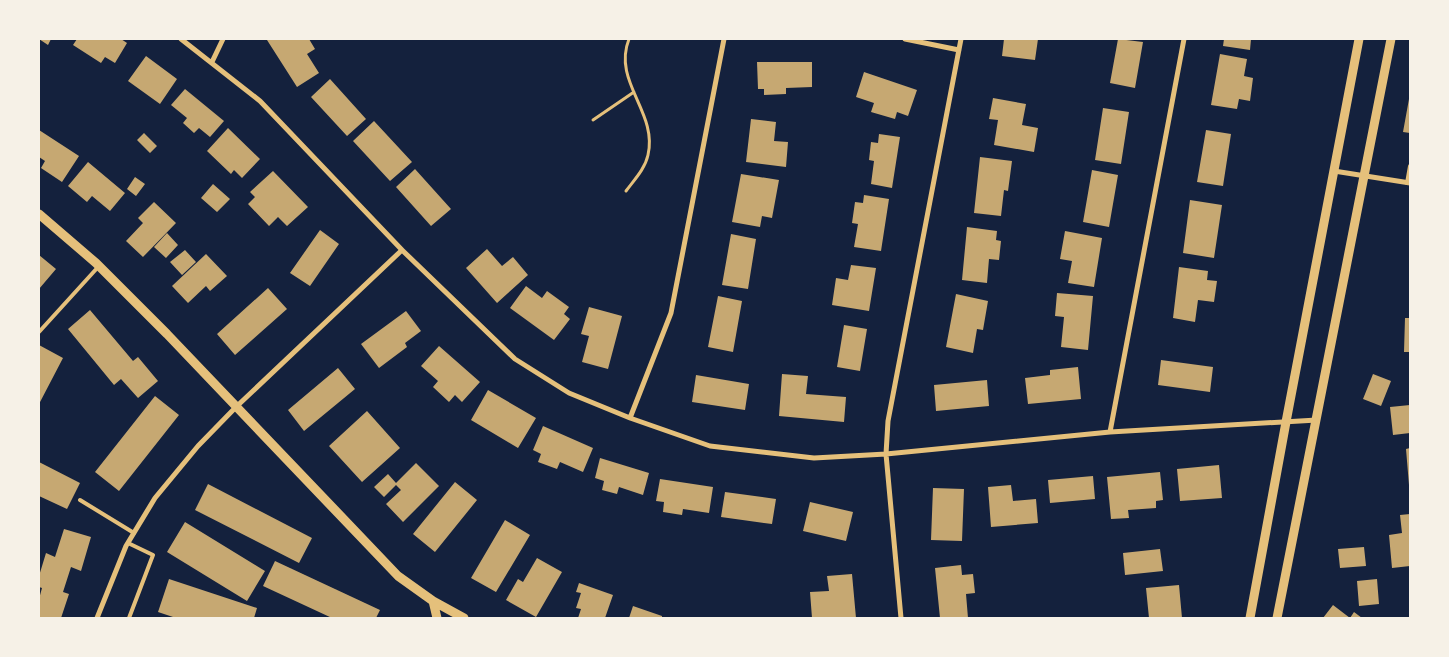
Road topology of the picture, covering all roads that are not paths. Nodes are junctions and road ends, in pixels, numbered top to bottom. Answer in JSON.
{"nodes":[{"id":1,"x":181,"y":39,"type":"edge"},
{"id":2,"x":223,"y":39,"type":"edge"},
{"id":3,"x":724,"y":39,"type":"edge"},
{"id":4,"x":905,"y":39,"type":"edge"},
{"id":5,"x":961,"y":39,"type":"edge"},
{"id":6,"x":1184,"y":39,"type":"edge"},
{"id":7,"x":1360,"y":39,"type":"edge"},
{"id":8,"x":1391,"y":39,"type":"edge"},
{"id":9,"x":959,"y":50,"type":"junction"},
{"id":10,"x":212,"y":62,"type":"junction"},
{"id":11,"x":1410,"y":166,"type":"edge"},
{"id":12,"x":1334,"y":171,"type":"junction"},
{"id":13,"x":1365,"y":176,"type":"junction"},
{"id":14,"x":1408,"y":183,"type":"edge"},
{"id":15,"x":39,"y":214,"type":"edge"},
{"id":16,"x":402,"y":250,"type":"junction"},
{"id":17,"x":99,"y":266,"type":"junction"},
{"id":18,"x":39,"y":332,"type":"edge"},
{"id":19,"x":236,"y":407,"type":"junction"},
{"id":20,"x":630,"y":418,"type":"junction"},
{"id":21,"x":1317,"y":420,"type":"junction"},
{"id":22,"x":1286,"y":422,"type":"junction"},
{"id":23,"x":1110,"y":432,"type":"junction"},
{"id":24,"x":886,"y":454,"type":"junction"},
{"id":25,"x":80,"y":500,"type":"dead end"},
{"id":26,"x":134,"y":533,"type":"junction"},
{"id":27,"x":128,"y":543,"type":"junction"},
{"id":28,"x":433,"y":601,"type":"junction"},
{"id":29,"x":97,"y":618,"type":"edge"},
{"id":30,"x":129,"y":618,"type":"edge"},
{"id":31,"x":437,"y":618,"type":"edge"},
{"id":32,"x":464,"y":618,"type":"edge"},
{"id":33,"x":901,"y":618,"type":"edge"},
{"id":34,"x":1250,"y":618,"type":"edge"},
{"id":35,"x":1277,"y":618,"type":"edge"}],
"edges":[{"from":1,"to":10,"type":"street"},
{"from":2,"to":10,"type":"street"},
{"from":3,"to":20,"type":"street"},
{"from":4,"to":9,"type":"street"},
{"from":5,"to":9,"type":"street"},
{"from":6,"to":23,"type":"street"},
{"from":7,"to":12,"type":"street"},
{"from":8,"to":13,"type":"street"},
{"from":9,"to":24,"type":"street"},
{"from":10,"to":16,"type":"street"},
{"from":11,"to":14,"type":"lane"},
{"from":12,"to":13,"type":"street"},
{"from":12,"to":22,"type":"street"},
{"from":13,"to":14,"type":"street"},
{"from":13,"to":21,"type":"street"},
{"from":15,"to":17,"type":"street"},
{"from":16,"to":19,"type":"street"},
{"from":16,"to":20,"type":"street"},
{"from":17,"to":18,"type":"lane"},
{"from":17,"to":19,"type":"street"},
{"from":19,"to":26,"type":"street"},
{"from":19,"to":28,"type":"street"},
{"from":20,"to":24,"type":"street"},
{"from":21,"to":22,"type":"street"},
{"from":21,"to":35,"type":"street"},
{"from":22,"to":23,"type":"street"},
{"from":22,"to":34,"type":"street"},
{"from":23,"to":24,"type":"street"},
{"from":24,"to":33,"type":"street"},
{"from":25,"to":26,"type":"lane"},
{"from":26,"to":27,"type":"street"},
{"from":27,"to":29,"type":"street"},
{"from":27,"to":30,"type":"lane"},
{"from":28,"to":31,"type":"street"},
{"from":28,"to":32,"type":"street"}]}
